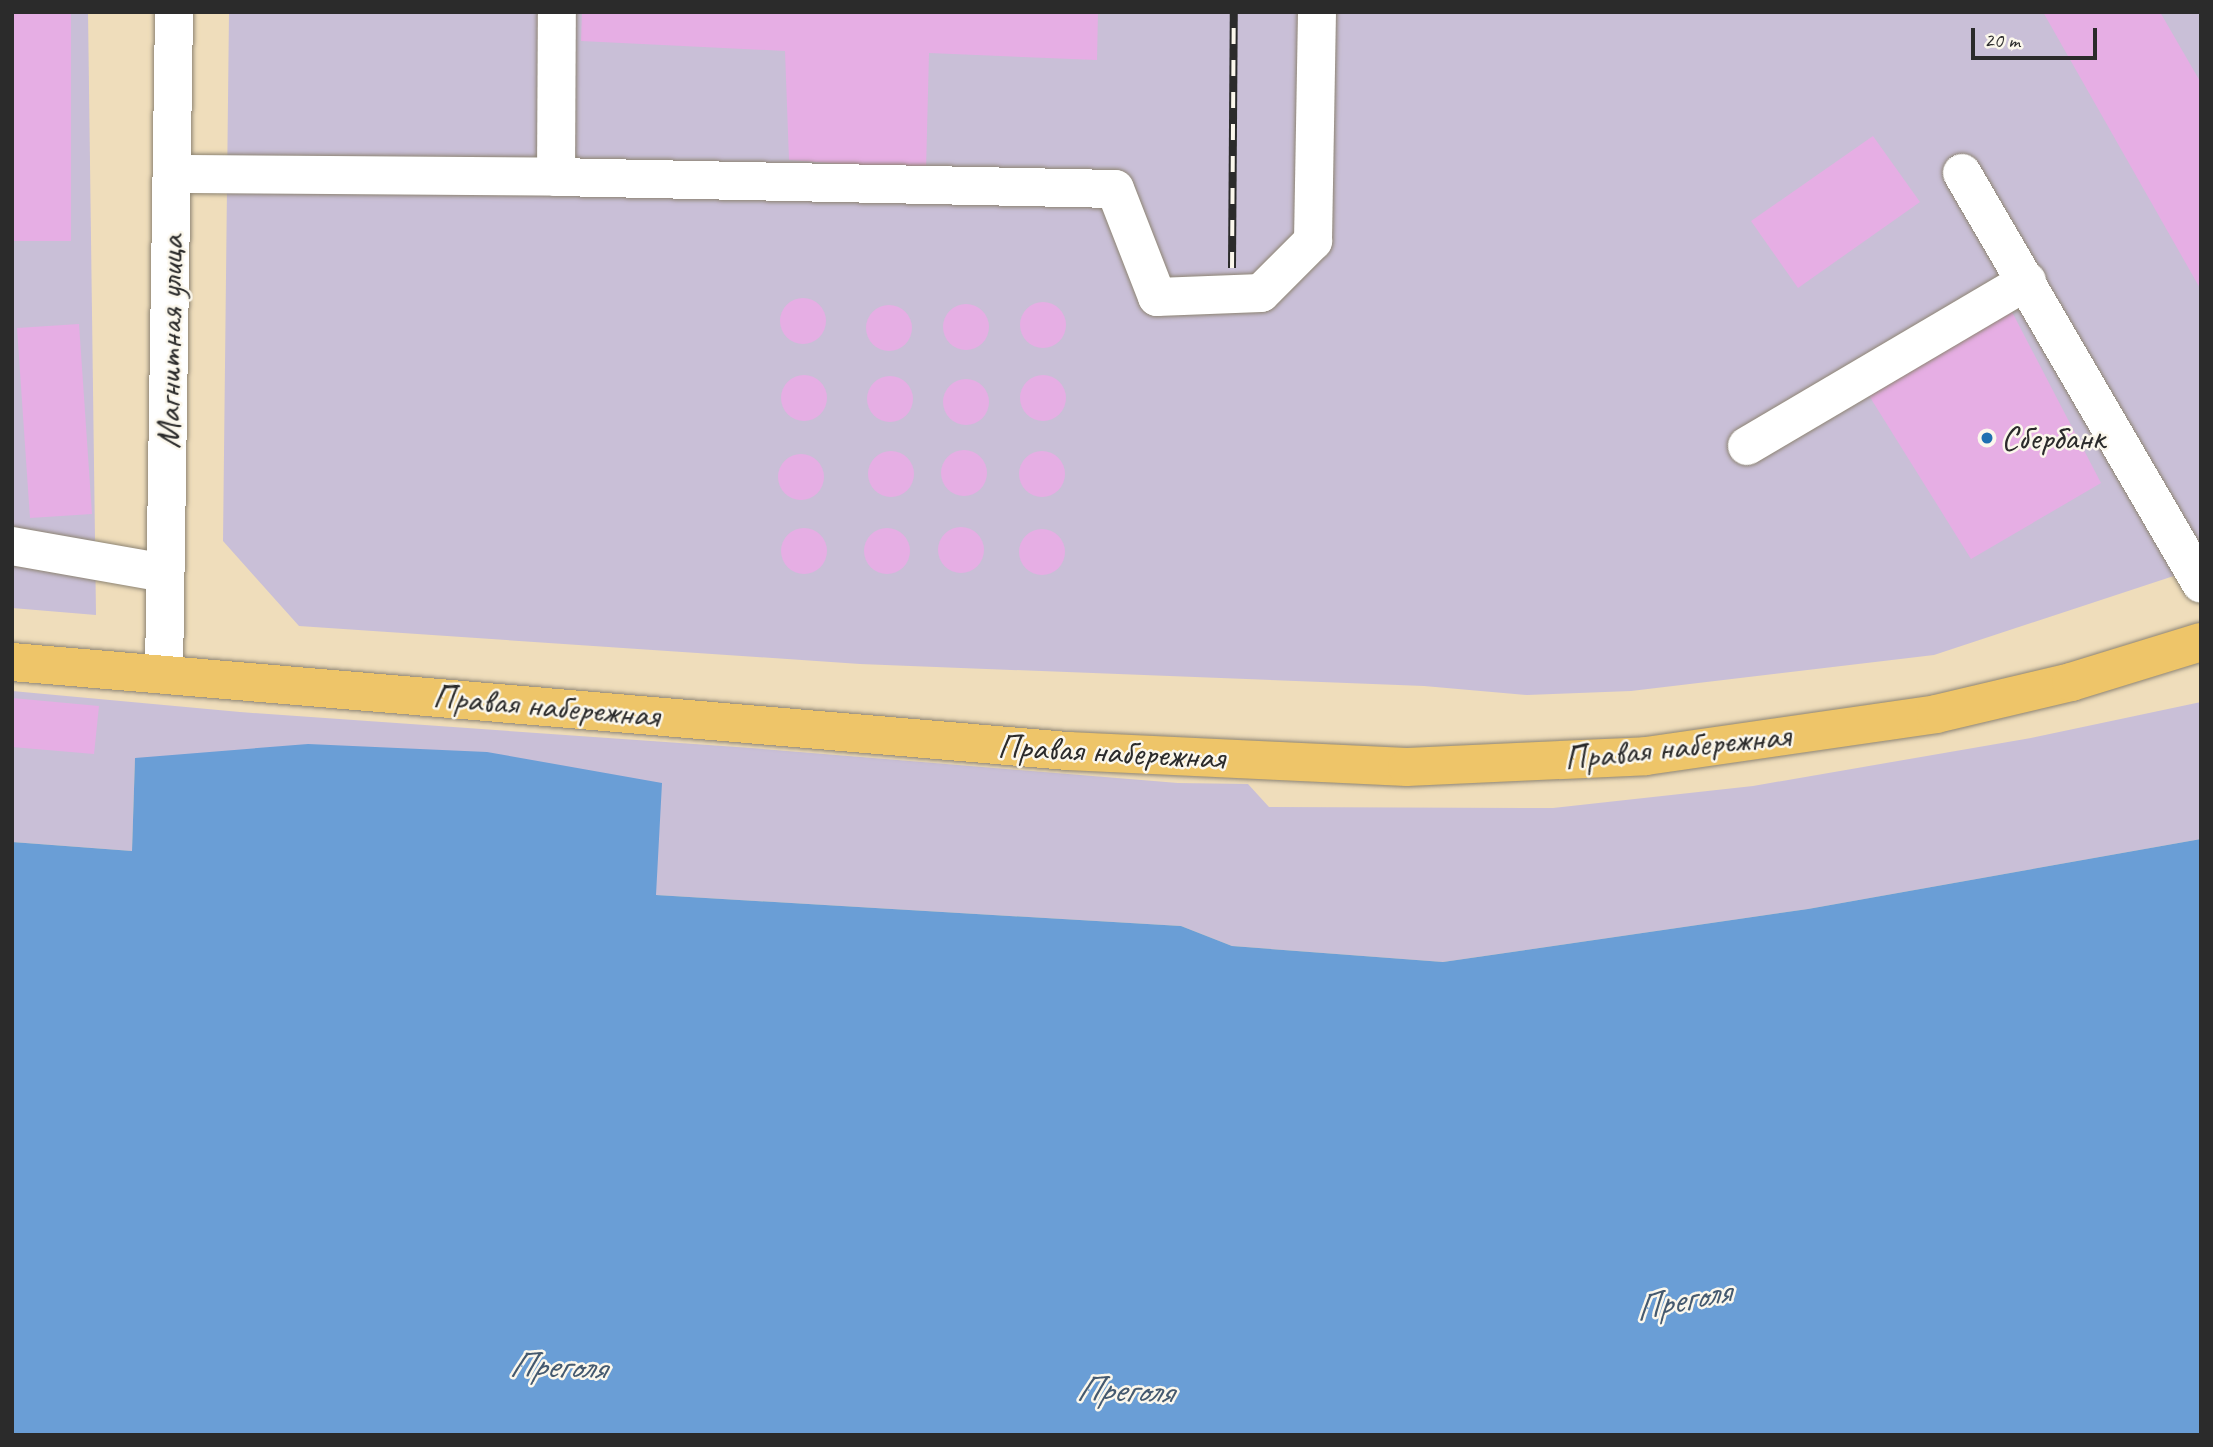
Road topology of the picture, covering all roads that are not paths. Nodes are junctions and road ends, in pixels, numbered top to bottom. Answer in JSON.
{"nodes":[{"id":1,"x":174,"y":12,"type":"edge"},
{"id":2,"x":558,"y":12,"type":"edge"},
{"id":3,"x":1317,"y":12,"type":"edge"},
{"id":4,"x":1962,"y":173,"type":"dead end"},
{"id":5,"x":173,"y":174,"type":"junction"},
{"id":6,"x":556,"y":177,"type":"junction"},
{"id":7,"x":2027,"y":281,"type":"junction"},
{"id":8,"x":1747,"y":446,"type":"dead end"},
{"id":9,"x":12,"y":546,"type":"edge"},
{"id":10,"x":165,"y":573,"type":"junction"},
{"id":11,"x":2201,"y":584,"type":"edge"},
{"id":12,"x":2201,"y":642,"type":"edge"},
{"id":13,"x":12,"y":662,"type":"edge"},
{"id":14,"x":164,"y":672,"type":"junction"}],
"edges":[{"from":1,"to":5,"type":"street","name":"Магнитная улица"},
{"from":2,"to":6,"type":"street"},
{"from":3,"to":6,"type":"street"},
{"from":4,"to":7,"type":"street"},
{"from":5,"to":6,"type":"street"},
{"from":5,"to":10,"type":"street","name":"Магнитная улица"},
{"from":7,"to":8,"type":"street"},
{"from":7,"to":11,"type":"street"},
{"from":9,"to":10,"type":"street"},
{"from":10,"to":14,"type":"street","name":"Магнитная улица"},
{"from":12,"to":14,"type":"main road","name":"Правая набережная"},
{"from":13,"to":14,"type":"main road","name":"Правая набережная"}]}
